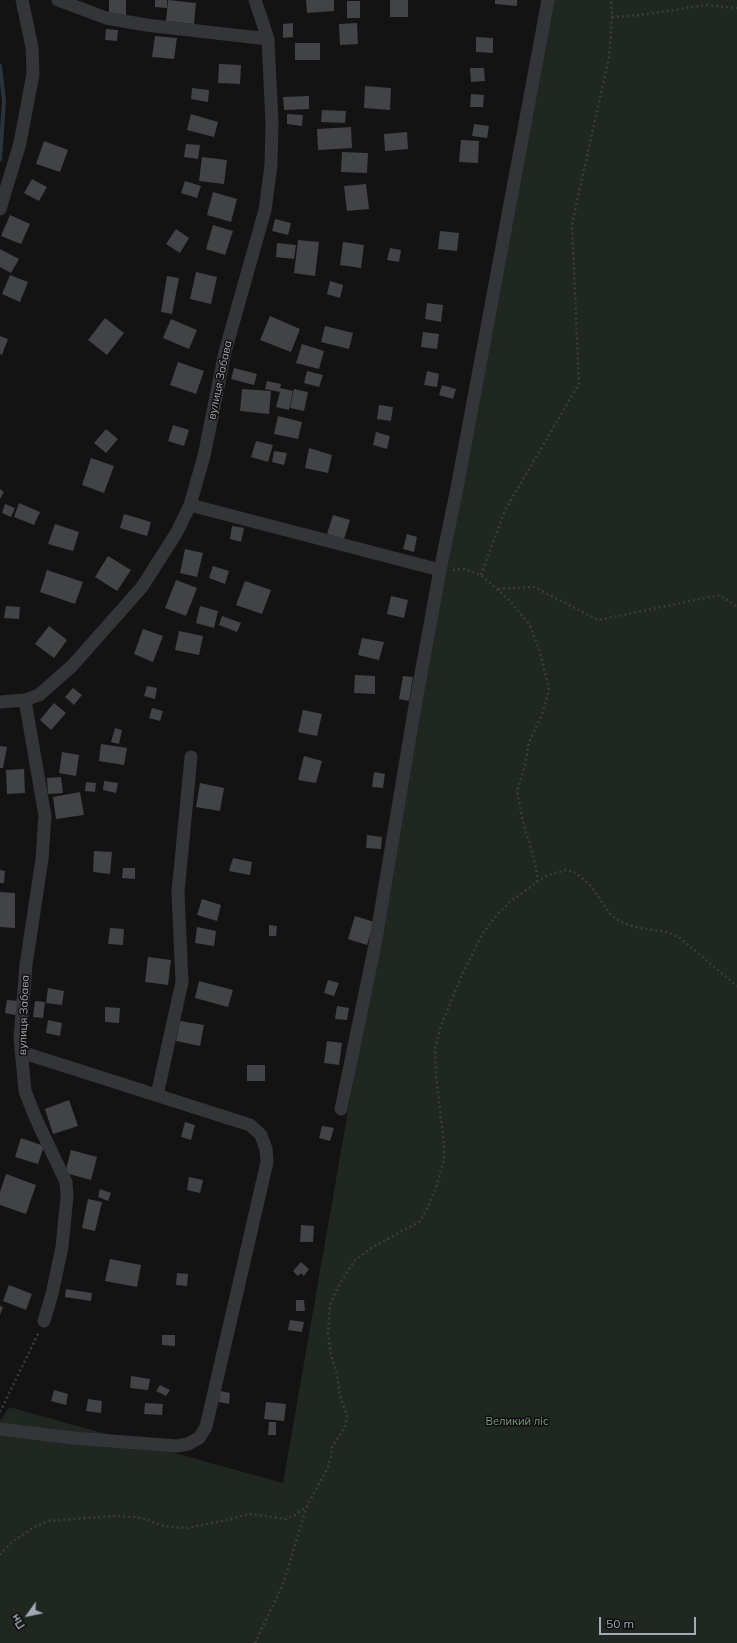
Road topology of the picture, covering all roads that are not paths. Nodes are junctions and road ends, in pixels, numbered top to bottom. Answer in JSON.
{"nodes":[{"id":1,"x":22,"y":0,"type":"edge"},
{"id":2,"x":26,"y":0,"type":"edge"},
{"id":3,"x":58,"y":0,"type":"edge"},
{"id":4,"x":255,"y":0,"type":"edge"},
{"id":5,"x":548,"y":0,"type":"edge"},
{"id":6,"x":268,"y":39,"type":"junction"},
{"id":7,"x":0,"y":209,"type":"edge"},
{"id":8,"x":190,"y":505,"type":"junction"},
{"id":9,"x":440,"y":570,"type":"junction"},
{"id":10,"x":25,"y":700,"type":"junction"},
{"id":11,"x":0,"y":702,"type":"edge"},
{"id":12,"x":191,"y":757,"type":"dead end"},
{"id":13,"x":21,"y":1052,"type":"junction"},
{"id":14,"x":157,"y":1095,"type":"junction"},
{"id":15,"x":341,"y":1109,"type":"dead end"},
{"id":16,"x":44,"y":1321,"type":"road end"},
{"id":17,"x":0,"y":1429,"type":"edge"}],
"edges":[{"from":1,"to":2,"type":"street"},
{"from":1,"to":7,"type":"street"},
{"from":3,"to":6,"type":"street"},
{"from":4,"to":6,"type":"street","name":"вулиця Забава"},
{"from":5,"to":9,"type":"street"},
{"from":6,"to":8,"type":"street","name":"вулиця Забава"},
{"from":8,"to":9,"type":"street"},
{"from":8,"to":10,"type":"street","name":"вулиця Забава"},
{"from":9,"to":15,"type":"street"},
{"from":10,"to":11,"type":"street","name":"вулиця Забава"},
{"from":10,"to":13,"type":"street","name":"вулиця Забава"},
{"from":12,"to":14,"type":"street"},
{"from":13,"to":14,"type":"street"},
{"from":13,"to":16,"type":"street","name":"вулиця Забава"},
{"from":14,"to":17,"type":"street"}]}
